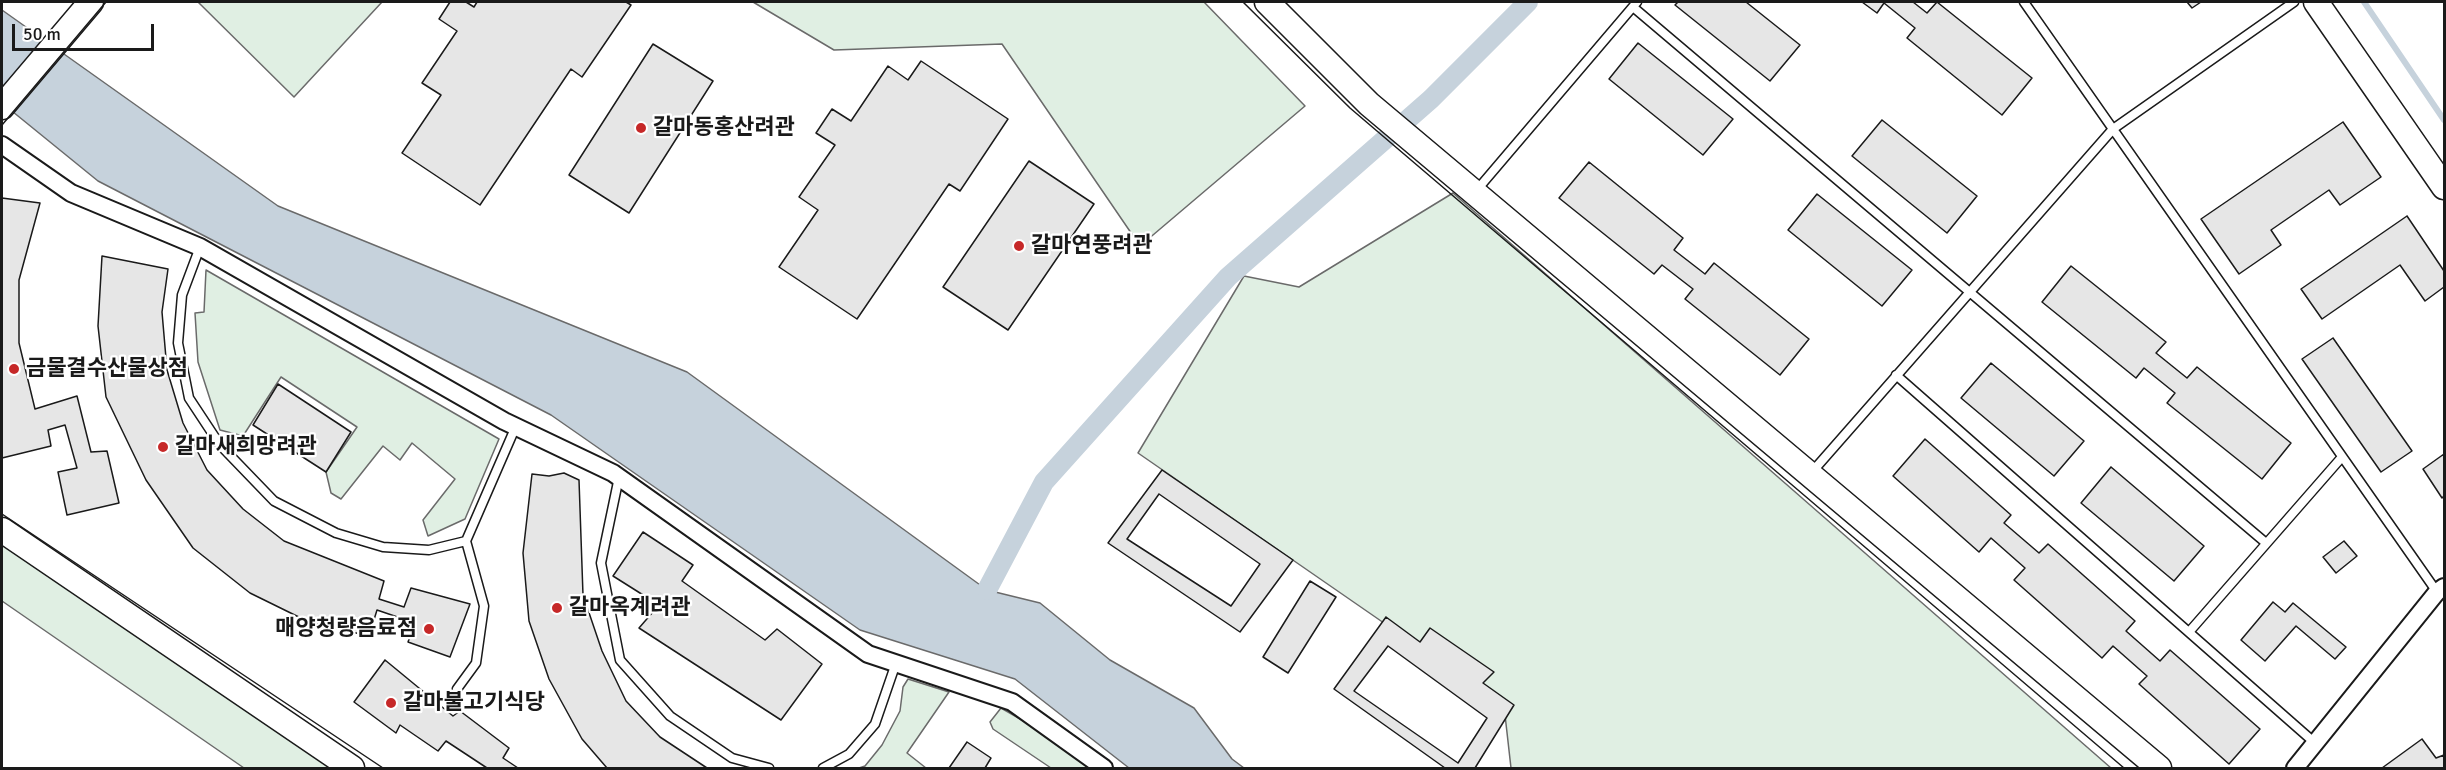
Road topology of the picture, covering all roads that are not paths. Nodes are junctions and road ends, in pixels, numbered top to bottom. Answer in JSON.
{"nodes":[{"id":1,"x":91,"y":2,"type":"edge"},
{"id":2,"x":1267,"y":2,"type":"edge"},
{"id":3,"x":2024,"y":2,"type":"edge"},
{"id":4,"x":2294,"y":2,"type":"edge"},
{"id":5,"x":2316,"y":2,"type":"edge"},
{"id":6,"x":1635,"y":4,"type":"edge"},
{"id":7,"x":2,"y":107,"type":"edge"},
{"id":8,"x":2113,"y":129,"type":"junction"},
{"id":9,"x":2,"y":145,"type":"edge"},
{"id":10,"x":2445,"y":187,"type":"edge"},
{"id":11,"x":1475,"y":192,"type":"junction"},
{"id":12,"x":200,"y":247,"type":"junction"},
{"id":13,"x":1969,"y":292,"type":"junction"},
{"id":14,"x":1896,"y":375,"type":"junction"},
{"id":15,"x":516,"y":426,"type":"junction"},
{"id":16,"x":2342,"y":457,"type":"junction"},
{"id":17,"x":1810,"y":474,"type":"junction"},
{"id":18,"x":619,"y":477,"type":"junction"},
{"id":19,"x":2,"y":530,"type":"edge"},
{"id":20,"x":466,"y":541,"type":"junction"},
{"id":21,"x":2266,"y":543,"type":"junction"},
{"id":22,"x":2441,"y":590,"type":"edge"},
{"id":23,"x":2189,"y":632,"type":"junction"},
{"id":24,"x":896,"y":663,"type":"junction"},
{"id":25,"x":457,"y":689,"type":"dead end"},
{"id":26,"x":2315,"y":743,"type":"junction"},
{"id":27,"x":352,"y":768,"type":"edge"},
{"id":28,"x":769,"y":768,"type":"edge"},
{"id":29,"x":823,"y":768,"type":"edge"},
{"id":30,"x":1104,"y":768,"type":"edge"},
{"id":31,"x":2158,"y":768,"type":"edge"},
{"id":32,"x":2295,"y":768,"type":"edge"}],
"edges":[{"from":1,"to":7,"type":"street"},
{"from":2,"to":11,"type":"street"},
{"from":3,"to":8,"type":"lane"},
{"from":4,"to":8,"type":"lane"},
{"from":5,"to":10,"type":"street"},
{"from":6,"to":11,"type":"lane"},
{"from":6,"to":13,"type":"lane"},
{"from":8,"to":13,"type":"lane"},
{"from":8,"to":16,"type":"lane"},
{"from":9,"to":12,"type":"street"},
{"from":11,"to":17,"type":"street"},
{"from":12,"to":15,"type":"street"},
{"from":12,"to":20,"type":"lane"},
{"from":13,"to":14,"type":"lane"},
{"from":13,"to":21,"type":"lane"},
{"from":14,"to":17,"type":"lane"},
{"from":14,"to":23,"type":"lane"},
{"from":15,"to":18,"type":"street"},
{"from":15,"to":20,"type":"lane"},
{"from":16,"to":21,"type":"lane"},
{"from":16,"to":22,"type":"lane"},
{"from":17,"to":31,"type":"street"},
{"from":18,"to":24,"type":"street"},
{"from":18,"to":28,"type":"lane"},
{"from":19,"to":27,"type":"street"},
{"from":20,"to":25,"type":"lane"},
{"from":21,"to":23,"type":"lane"},
{"from":22,"to":26,"type":"street"},
{"from":23,"to":26,"type":"lane"},
{"from":24,"to":29,"type":"lane"},
{"from":24,"to":30,"type":"street"},
{"from":26,"to":32,"type":"street"}]}
